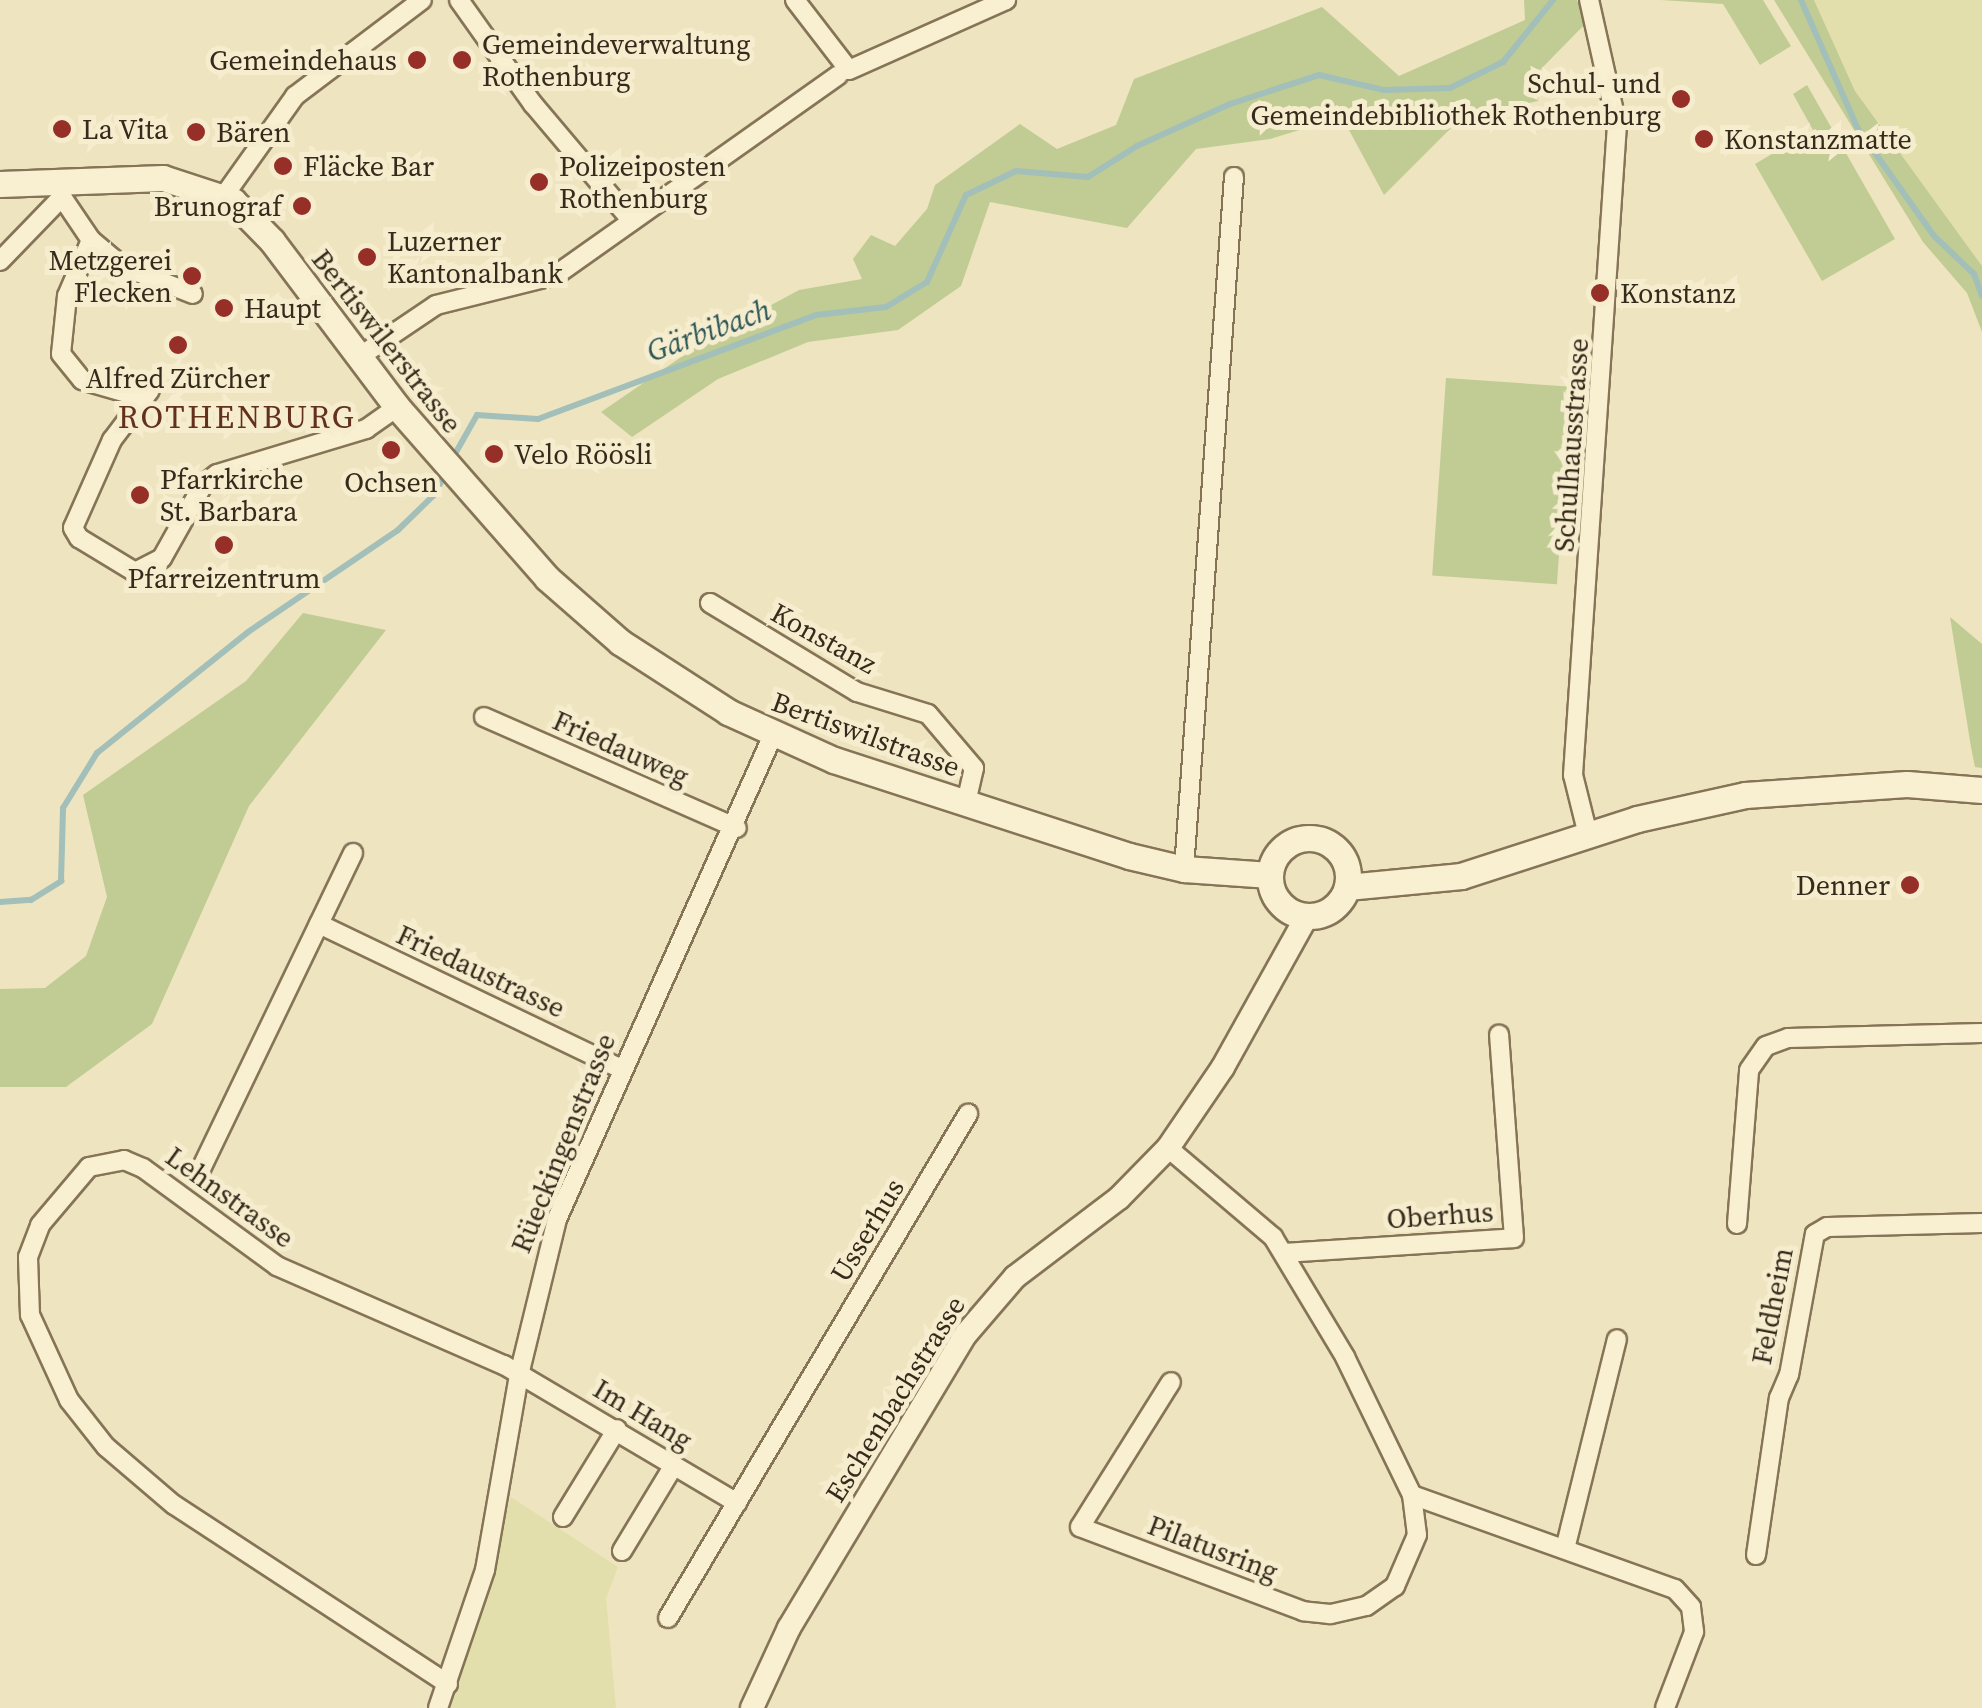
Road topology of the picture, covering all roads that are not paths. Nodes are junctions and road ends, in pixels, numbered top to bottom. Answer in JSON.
{"nodes":[{"id":1,"x":422,"y":0,"type":"edge"},
{"id":2,"x":459,"y":0,"type":"edge"},
{"id":3,"x":795,"y":0,"type":"edge"},
{"id":4,"x":1006,"y":0,"type":"edge"},
{"id":5,"x":1590,"y":0,"type":"edge"},
{"id":6,"x":844,"y":73,"type":"junction"},
{"id":7,"x":1234,"y":176,"type":"dead end"},
{"id":8,"x":0,"y":184,"type":"edge"},
{"id":9,"x":63,"y":188,"type":"junction"},
{"id":10,"x":224,"y":196,"type":"junction"},
{"id":11,"x":632,"y":221,"type":"junction"},
{"id":12,"x":92,"y":240,"type":"junction"},
{"id":13,"x":0,"y":261,"type":"edge"},
{"id":14,"x":194,"y":294,"type":"dead end"},
{"id":15,"x":359,"y":357,"type":"junction"},
{"id":16,"x":397,"y":407,"type":"junction"},
{"id":17,"x":498,"y":525,"type":"joint"},
{"id":18,"x":710,"y":604,"type":"dead end"},
{"id":19,"x":484,"y":717,"type":"dead end"},
{"id":20,"x":773,"y":735,"type":"junction"},
{"id":21,"x":1982,"y":790,"type":"edge"},
{"id":22,"x":966,"y":802,"type":"junction"},
{"id":23,"x":737,"y":828,"type":"junction"},
{"id":24,"x":1588,"y":835,"type":"junction"},
{"id":25,"x":353,"y":854,"type":"dead end"},
{"id":26,"x":1184,"y":870,"type":"junction"},
{"id":27,"x":1270,"y":876,"type":"junction"},
{"id":28,"x":1347,"y":887,"type":"junction"},
{"id":29,"x":1306,"y":916,"type":"junction"},
{"id":30,"x":319,"y":924,"type":"junction"},
{"id":31,"x":1982,"y":1033,"type":"edge"},
{"id":32,"x":1498,"y":1035,"type":"dead end"},
{"id":33,"x":619,"y":1068,"type":"junction"},
{"id":34,"x":968,"y":1114,"type":"dead end"},
{"id":35,"x":1168,"y":1148,"type":"junction"},
{"id":36,"x":200,"y":1171,"type":"dead end"},
{"id":37,"x":1982,"y":1223,"type":"edge"},
{"id":38,"x":1738,"y":1224,"type":"dead end"},
{"id":39,"x":1286,"y":1253,"type":"junction"},
{"id":40,"x":1617,"y":1339,"type":"dead end"},
{"id":41,"x":519,"y":1376,"type":"junction"},
{"id":42,"x":1171,"y":1382,"type":"dead end"},
{"id":43,"x":616,"y":1429,"type":"junction"},
{"id":44,"x":674,"y":1464,"type":"junction"},
{"id":45,"x":1412,"y":1494,"type":"junction"},
{"id":46,"x":738,"y":1503,"type":"junction"},
{"id":47,"x":563,"y":1517,"type":"dead end"},
{"id":48,"x":1566,"y":1549,"type":"junction"},
{"id":49,"x":622,"y":1551,"type":"dead end"},
{"id":50,"x":1756,"y":1555,"type":"dead end"},
{"id":51,"x":668,"y":1618,"type":"dead end"},
{"id":52,"x":448,"y":1684,"type":"junction"},
{"id":53,"x":438,"y":1708,"type":"edge"},
{"id":54,"x":752,"y":1708,"type":"edge"},
{"id":55,"x":1665,"y":1708,"type":"edge"}],
"edges":[{"from":1,"to":10,"type":"street"},
{"from":2,"to":11,"type":"street"},
{"from":3,"to":6,"type":"street"},
{"from":4,"to":6,"type":"street"},
{"from":5,"to":24,"type":"street","name":"Schulhausstrasse"},
{"from":6,"to":11,"type":"street"},
{"from":7,"to":26,"type":"street"},
{"from":8,"to":9,"type":"main road"},
{"from":9,"to":10,"type":"main road"},
{"from":9,"to":12,"type":"street"},
{"from":9,"to":13,"type":"street"},
{"from":10,"to":15,"type":"main road","name":"Bertiswilerstrasse"},
{"from":11,"to":15,"type":"street"},
{"from":12,"to":14,"type":"street"},
{"from":12,"to":16,"type":"street"},
{"from":15,"to":16,"type":"main road","name":"Bertiswilerstrasse"},
{"from":16,"to":17,"type":"main road","name":"Bertiswilerstrasse"},
{"from":17,"to":20,"type":"main road","name":"Bertiswilstrasse"},
{"from":18,"to":22,"type":"street","name":"Konstanz"},
{"from":19,"to":23,"type":"street","name":"Friedauweg"},
{"from":20,"to":22,"type":"main road","name":"Bertiswilstrasse"},
{"from":20,"to":23,"type":"street","name":"Rüeckingenstrasse"},
{"from":21,"to":24,"type":"main road"},
{"from":22,"to":26,"type":"main road","name":"Bertiswilstrasse"},
{"from":23,"to":33,"type":"street","name":"Rüeckingenstrasse"},
{"from":24,"to":28,"type":"main road"},
{"from":25,"to":30,"type":"street"},
{"from":26,"to":27,"type":"main road","name":"Bertiswilstrasse"},
{"from":27,"to":28,"type":"main road"},
{"from":27,"to":29,"type":"main road"},
{"from":28,"to":29,"type":"main road"},
{"from":29,"to":35,"type":"street","name":"Eschenbachstrasse"},
{"from":30,"to":33,"type":"street","name":"Friedaustrasse"},
{"from":30,"to":36,"type":"street"},
{"from":31,"to":38,"type":"street","name":"Feldheim"},
{"from":32,"to":39,"type":"street","name":"Oberhus"},
{"from":33,"to":41,"type":"street","name":"Rüeckingenstrasse"},
{"from":34,"to":46,"type":"street","name":"Usserhus"},
{"from":35,"to":39,"type":"street","name":"Pilatusring"},
{"from":35,"to":54,"type":"street","name":"Eschenbachstrasse"},
{"from":37,"to":50,"type":"street","name":"Feldheim"},
{"from":39,"to":45,"type":"street","name":"Pilatusring"},
{"from":40,"to":48,"type":"street"},
{"from":41,"to":43,"type":"street","name":"Im Hang"},
{"from":41,"to":52,"type":"street","name":"Rüeckingenstrasse"},
{"from":41,"to":52,"type":"street","name":"Lehnstrasse"},
{"from":42,"to":45,"type":"street","name":"Pilatusring"},
{"from":43,"to":44,"type":"street","name":"Im Hang"},
{"from":43,"to":47,"type":"street"},
{"from":44,"to":46,"type":"street","name":"Im Hang"},
{"from":44,"to":49,"type":"street"},
{"from":45,"to":48,"type":"street"},
{"from":46,"to":51,"type":"street"},
{"from":48,"to":55,"type":"street"},
{"from":52,"to":53,"type":"street","name":"Rüeckingenstrasse"}]}
